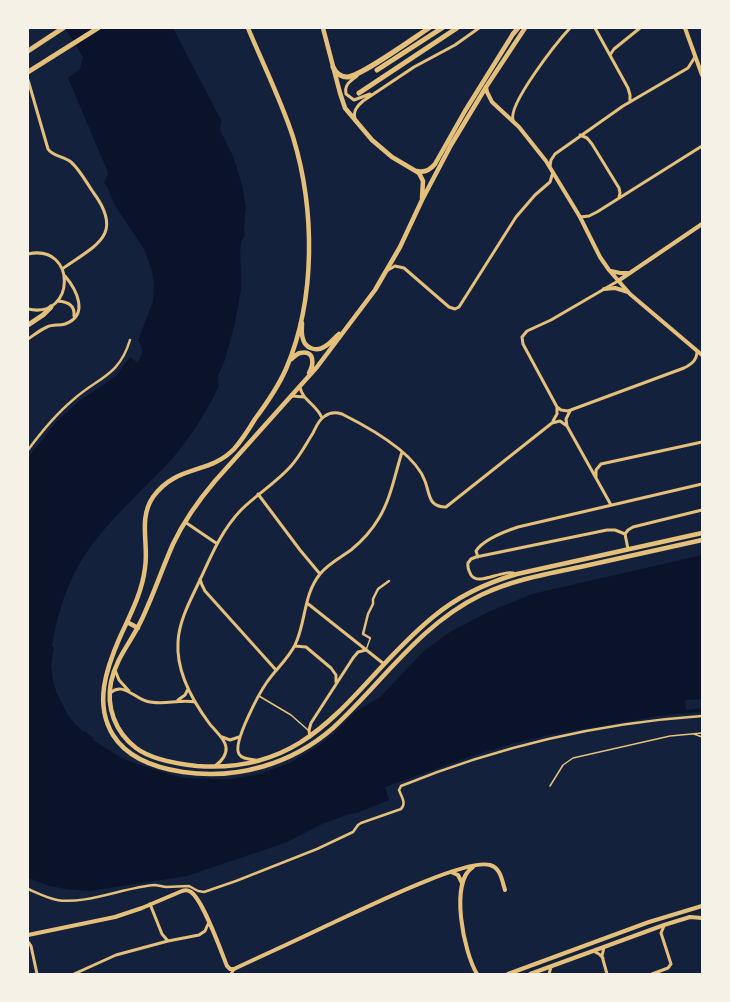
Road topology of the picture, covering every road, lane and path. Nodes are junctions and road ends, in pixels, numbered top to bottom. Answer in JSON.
{"nodes":[{"id":1,"x":63,"y":28,"type":"edge"},
{"id":2,"x":98,"y":28,"type":"edge"},
{"id":3,"x":248,"y":28,"type":"edge"},
{"id":4,"x":323,"y":28,"type":"edge"},
{"id":5,"x":429,"y":28,"type":"edge"},
{"id":6,"x":442,"y":28,"type":"edge"},
{"id":7,"x":458,"y":28,"type":"edge"},
{"id":8,"x":479,"y":28,"type":"edge"},
{"id":9,"x":518,"y":28,"type":"edge"},
{"id":10,"x":525,"y":28,"type":"edge"},
{"id":11,"x":570,"y":28,"type":"edge"},
{"id":12,"x":595,"y":28,"type":"edge"},
{"id":13,"x":640,"y":28,"type":"edge"},
{"id":14,"x":684,"y":28,"type":"edge"},
{"id":15,"x":513,"y":32,"type":"joint"},
{"id":16,"x":28,"y":51,"type":"edge"},
{"id":17,"x":610,"y":55,"type":"junction"},
{"id":18,"x":695,"y":57,"type":"junction"},
{"id":19,"x":702,"y":66,"type":"edge"},
{"id":20,"x":334,"y":67,"type":"junction"},
{"id":21,"x":365,"y":70,"type":"junction"},
{"id":22,"x":377,"y":70,"type":"dead end"},
{"id":23,"x":28,"y":72,"type":"edge"},
{"id":24,"x":701,"y":74,"type":"edge"},
{"id":25,"x":28,"y":80,"type":"edge"},
{"id":26,"x":486,"y":87,"type":"junction"},
{"id":27,"x":378,"y":91,"type":"junction"},
{"id":28,"x":359,"y":93,"type":"dead end"},
{"id":29,"x":630,"y":102,"type":"junction"},
{"id":30,"x":513,"y":120,"type":"junction"},
{"id":31,"x":355,"y":121,"type":"junction"},
{"id":32,"x":580,"y":135,"type":"junction"},
{"id":33,"x":702,"y":146,"type":"edge"},
{"id":34,"x":550,"y":166,"type":"junction"},
{"id":35,"x":415,"y":170,"type":"junction"},
{"id":36,"x":554,"y":172,"type":"junction"},
{"id":37,"x":619,"y":198,"type":"junction"},
{"id":38,"x":422,"y":200,"type":"junction"},
{"id":39,"x":580,"y":217,"type":"junction"},
{"id":40,"x":702,"y":224,"type":"edge"},
{"id":41,"x":28,"y":254,"type":"edge"},
{"id":42,"x":62,"y":269,"type":"junction"},
{"id":43,"x":388,"y":270,"type":"junction"},
{"id":44,"x":609,"y":270,"type":"junction"},
{"id":45,"x":632,"y":271,"type":"junction"},
{"id":46,"x":65,"y":276,"type":"junction"},
{"id":47,"x":618,"y":281,"type":"junction"},
{"id":48,"x":604,"y":289,"type":"junction"},
{"id":49,"x":630,"y":294,"type":"junction"},
{"id":50,"x":58,"y":301,"type":"junction"},
{"id":51,"x":51,"y":307,"type":"junction"},
{"id":52,"x":28,"y":309,"type":"edge"},
{"id":53,"x":302,"y":311,"type":"junction"},
{"id":54,"x":73,"y":318,"type":"junction"},
{"id":55,"x":28,"y":325,"type":"edge"},
{"id":56,"x":348,"y":326,"type":"junction"},
{"id":57,"x":28,"y":339,"type":"edge"},
{"id":58,"x":130,"y":340,"type":"dead end"},
{"id":59,"x":697,"y":351,"type":"junction"},
{"id":60,"x":702,"y":355,"type":"edge"},
{"id":61,"x":290,"y":360,"type":"junction"},
{"id":62,"x":303,"y":383,"type":"junction"},
{"id":63,"x":300,"y":387,"type":"junction"},
{"id":64,"x":292,"y":396,"type":"junction"},
{"id":65,"x":304,"y":397,"type":"junction"},
{"id":66,"x":557,"y":407,"type":"junction"},
{"id":67,"x":570,"y":410,"type":"junction"},
{"id":68,"x":319,"y":411,"type":"junction"},
{"id":69,"x":329,"y":413,"type":"junction"},
{"id":70,"x":322,"y":418,"type":"junction"},
{"id":71,"x":552,"y":423,"type":"junction"},
{"id":72,"x":567,"y":426,"type":"junction"},
{"id":73,"x":702,"y":442,"type":"edge"},
{"id":74,"x":28,"y":450,"type":"edge"},
{"id":75,"x":402,"y":452,"type":"junction"},
{"id":76,"x":596,"y":478,"type":"junction"},
{"id":77,"x":702,"y":484,"type":"edge"},
{"id":78,"x":258,"y":494,"type":"junction"},
{"id":79,"x":611,"y":505,"type":"junction"},
{"id":80,"x":702,"y":510,"type":"edge"},
{"id":81,"x":185,"y":522,"type":"junction"},
{"id":82,"x":702,"y":533,"type":"edge"},
{"id":83,"x":625,"y":534,"type":"junction"},
{"id":84,"x":702,"y":540,"type":"edge"},
{"id":85,"x":216,"y":543,"type":"junction"},
{"id":86,"x":628,"y":549,"type":"junction"},
{"id":87,"x":478,"y":557,"type":"junction"},
{"id":88,"x":320,"y":574,"type":"junction"},
{"id":89,"x":517,"y":574,"type":"junction"},
{"id":90,"x":200,"y":579,"type":"junction"},
{"id":91,"x":389,"y":581,"type":"dead end"},
{"id":92,"x":497,"y":581,"type":"junction"},
{"id":93,"x":496,"y":588,"type":"junction"},
{"id":94,"x":465,"y":595,"type":"junction"},
{"id":95,"x":307,"y":603,"type":"junction"},
{"id":96,"x":446,"y":616,"type":"junction"},
{"id":97,"x":127,"y":622,"type":"junction"},
{"id":98,"x":138,"y":628,"type":"junction"},
{"id":99,"x":370,"y":638,"type":"joint"},
{"id":100,"x":295,"y":646,"type":"junction"},
{"id":101,"x":366,"y":650,"type":"junction"},
{"id":102,"x":384,"y":664,"type":"junction"},
{"id":103,"x":115,"y":668,"type":"junction"},
{"id":104,"x":276,"y":670,"type":"junction"},
{"id":105,"x":336,"y":684,"type":"junction"},
{"id":106,"x":188,"y":689,"type":"junction"},
{"id":107,"x":110,"y":693,"type":"junction"},
{"id":108,"x":130,"y":693,"type":"junction"},
{"id":109,"x":259,"y":696,"type":"junction"},
{"id":110,"x":177,"y":701,"type":"junction"},
{"id":111,"x":195,"y":702,"type":"junction"},
{"id":112,"x":702,"y":716,"type":"edge"},
{"id":113,"x":309,"y":730,"type":"junction"},
{"id":114,"x":702,"y":733,"type":"edge"},
{"id":115,"x":692,"y":734,"type":"junction"},
{"id":116,"x":220,"y":736,"type":"junction"},
{"id":117,"x":240,"y":736,"type":"junction"},
{"id":118,"x":702,"y":736,"type":"edge"},
{"id":119,"x":310,"y":737,"type":"junction"},
{"id":120,"x":259,"y":760,"type":"junction"},
{"id":121,"x":208,"y":767,"type":"junction"},
{"id":122,"x":550,"y":786,"type":"dead end"},
{"id":123,"x":476,"y":866,"type":"junction"},
{"id":124,"x":451,"y":872,"type":"junction"},
{"id":125,"x":462,"y":885,"type":"junction"},
{"id":126,"x":28,"y":889,"type":"edge"},
{"id":127,"x":505,"y":890,"type":"dead end"},
{"id":128,"x":150,"y":904,"type":"junction"},
{"id":129,"x":702,"y":906,"type":"edge"},
{"id":130,"x":702,"y":918,"type":"edge"},
{"id":131,"x":209,"y":922,"type":"junction"},
{"id":132,"x":664,"y":925,"type":"junction"},
{"id":133,"x":28,"y":935,"type":"edge"},
{"id":134,"x":168,"y":941,"type":"junction"},
{"id":135,"x":28,"y":942,"type":"edge"},
{"id":136,"x":604,"y":946,"type":"junction"},
{"id":137,"x":591,"y":951,"type":"junction"},
{"id":138,"x":603,"y":958,"type":"junction"},
{"id":139,"x":551,"y":967,"type":"junction"},
{"id":140,"x":234,"y":969,"type":"junction"},
{"id":141,"x":37,"y":974,"type":"edge"},
{"id":142,"x":74,"y":974,"type":"edge"},
{"id":143,"x":231,"y":974,"type":"edge"},
{"id":144,"x":476,"y":974,"type":"edge"},
{"id":145,"x":508,"y":974,"type":"edge"},
{"id":146,"x":530,"y":974,"type":"edge"},
{"id":147,"x":549,"y":974,"type":"edge"},
{"id":148,"x":607,"y":974,"type":"edge"},
{"id":149,"x":652,"y":974,"type":"edge"}],
"edges":[{"from":1,"to":16,"type":"main road"},
{"from":2,"to":23,"type":"main road"},
{"from":3,"to":53,"type":"main road"},
{"from":4,"to":20,"type":"main road"},
{"from":5,"to":21,"type":"main road"},
{"from":6,"to":22,"type":"main road"},
{"from":7,"to":28,"type":"main road"},
{"from":8,"to":27,"type":"street"},
{"from":9,"to":15,"type":"main road"},
{"from":10,"to":26,"type":"main road"},
{"from":11,"to":30,"type":"street"},
{"from":12,"to":17,"type":"street"},
{"from":13,"to":17,"type":"street"},
{"from":14,"to":18,"type":"street"},
{"from":15,"to":35,"type":"main road"},
{"from":17,"to":29,"type":"street"},
{"from":18,"to":24,"type":"street"},
{"from":18,"to":29,"type":"street"},
{"from":19,"to":24,"type":"street"},
{"from":20,"to":21,"type":"main road"},
{"from":20,"to":31,"type":"main road"},
{"from":21,"to":27,"type":"street"},
{"from":25,"to":42,"type":"street"},
{"from":26,"to":30,"type":"street"},
{"from":26,"to":38,"type":"main road"},
{"from":27,"to":31,"type":"street"},
{"from":29,"to":32,"type":"street"},
{"from":30,"to":34,"type":"street"},
{"from":31,"to":35,"type":"main road"},
{"from":32,"to":34,"type":"street"},
{"from":32,"to":37,"type":"street"},
{"from":33,"to":37,"type":"street"},
{"from":34,"to":36,"type":"street"},
{"from":35,"to":38,"type":"main road"},
{"from":36,"to":39,"type":"street"},
{"from":36,"to":43,"type":"street"},
{"from":37,"to":39,"type":"street"},
{"from":38,"to":43,"type":"main road"},
{"from":39,"to":44,"type":"street"},
{"from":40,"to":45,"type":"street"},
{"from":41,"to":42,"type":"street"},
{"from":42,"to":46,"type":"street"},
{"from":43,"to":56,"type":"main road"},
{"from":44,"to":45,"type":"street"},
{"from":44,"to":47,"type":"street"},
{"from":45,"to":47,"type":"street"},
{"from":46,"to":50,"type":"street"},
{"from":46,"to":54,"type":"street"},
{"from":47,"to":48,"type":"street"},
{"from":47,"to":49,"type":"street"},
{"from":48,"to":49,"type":"street"},
{"from":48,"to":66,"type":"street"},
{"from":49,"to":59,"type":"street"},
{"from":50,"to":51,"type":"street"},
{"from":50,"to":54,"type":"street"},
{"from":51,"to":52,"type":"street"},
{"from":51,"to":55,"type":"main road"},
{"from":53,"to":56,"type":"main road"},
{"from":53,"to":61,"type":"main road"},
{"from":54,"to":57,"type":"street"},
{"from":56,"to":62,"type":"main road"},
{"from":58,"to":74,"type":"street"},
{"from":59,"to":60,"type":"street"},
{"from":59,"to":67,"type":"street"},
{"from":61,"to":62,"type":"main road"},
{"from":61,"to":97,"type":"main road"},
{"from":62,"to":63,"type":"main road"},
{"from":63,"to":64,"type":"main road"},
{"from":63,"to":65,"type":"street"},
{"from":64,"to":65,"type":"street"},
{"from":64,"to":81,"type":"main road"},
{"from":65,"to":68,"type":"street"},
{"from":66,"to":67,"type":"street"},
{"from":66,"to":71,"type":"street"},
{"from":67,"to":72,"type":"street"},
{"from":68,"to":69,"type":"street"},
{"from":68,"to":70,"type":"street"},
{"from":69,"to":70,"type":"street"},
{"from":69,"to":75,"type":"street"},
{"from":70,"to":78,"type":"street"},
{"from":71,"to":72,"type":"street"},
{"from":71,"to":75,"type":"street"},
{"from":72,"to":76,"type":"street"},
{"from":73,"to":76,"type":"street"},
{"from":75,"to":88,"type":"street"},
{"from":76,"to":79,"type":"street"},
{"from":77,"to":79,"type":"street"},
{"from":78,"to":85,"type":"street"},
{"from":78,"to":88,"type":"street"},
{"from":79,"to":87,"type":"street"},
{"from":80,"to":83,"type":"street"},
{"from":81,"to":85,"type":"street"},
{"from":81,"to":98,"type":"main road"},
{"from":82,"to":86,"type":"main road"},
{"from":83,"to":86,"type":"street"},
{"from":83,"to":87,"type":"street"},
{"from":84,"to":93,"type":"main road"},
{"from":85,"to":90,"type":"street"},
{"from":86,"to":89,"type":"main road"},
{"from":87,"to":89,"type":"street"},
{"from":88,"to":95,"type":"street"},
{"from":89,"to":92,"type":"main road"},
{"from":90,"to":104,"type":"street"},
{"from":90,"to":106,"type":"street"},
{"from":91,"to":99,"type":"street"},
{"from":92,"to":93,"type":"main road"},
{"from":92,"to":94,"type":"main road"},
{"from":93,"to":96,"type":"main road"},
{"from":94,"to":96,"type":"main road"},
{"from":94,"to":102,"type":"main road"},
{"from":95,"to":100,"type":"street"},
{"from":95,"to":101,"type":"street"},
{"from":96,"to":97,"type":"main road"},
{"from":97,"to":98,"type":"main road"},
{"from":98,"to":103,"type":"main road"},
{"from":99,"to":101,"type":"lane"},
{"from":100,"to":104,"type":"street"},
{"from":100,"to":105,"type":"street"},
{"from":101,"to":102,"type":"street"},
{"from":101,"to":105,"type":"street"},
{"from":102,"to":119,"type":"main road"},
{"from":103,"to":107,"type":"main road"},
{"from":103,"to":108,"type":"street"},
{"from":104,"to":109,"type":"street"},
{"from":105,"to":113,"type":"street"},
{"from":106,"to":110,"type":"street"},
{"from":106,"to":111,"type":"street"},
{"from":107,"to":108,"type":"street"},
{"from":107,"to":121,"type":"main road"},
{"from":108,"to":110,"type":"street"},
{"from":109,"to":113,"type":"lane"},
{"from":109,"to":117,"type":"street"},
{"from":110,"to":111,"type":"street"},
{"from":111,"to":116,"type":"street"},
{"from":112,"to":126,"type":"street"},
{"from":113,"to":119,"type":"street"},
{"from":114,"to":115,"type":"lane"},
{"from":115,"to":118,"type":"lane"},
{"from":115,"to":122,"type":"lane"},
{"from":116,"to":117,"type":"street"},
{"from":116,"to":121,"type":"street"},
{"from":117,"to":120,"type":"street"},
{"from":119,"to":120,"type":"main road"},
{"from":120,"to":121,"type":"main road"},
{"from":123,"to":124,"type":"street"},
{"from":123,"to":125,"type":"street"},
{"from":123,"to":127,"type":"street"},
{"from":124,"to":125,"type":"street"},
{"from":124,"to":140,"type":"street"},
{"from":125,"to":144,"type":"street"},
{"from":128,"to":131,"type":"street"},
{"from":128,"to":133,"type":"street"},
{"from":128,"to":134,"type":"street"},
{"from":129,"to":145,"type":"street"},
{"from":130,"to":132,"type":"street"},
{"from":131,"to":134,"type":"street"},
{"from":131,"to":140,"type":"street"},
{"from":132,"to":136,"type":"street"},
{"from":132,"to":149,"type":"street"},
{"from":134,"to":142,"type":"street"},
{"from":135,"to":141,"type":"street"},
{"from":136,"to":137,"type":"street"},
{"from":136,"to":138,"type":"street"},
{"from":137,"to":138,"type":"street"},
{"from":137,"to":139,"type":"street"},
{"from":138,"to":148,"type":"street"},
{"from":139,"to":146,"type":"street"},
{"from":139,"to":147,"type":"street"},
{"from":140,"to":143,"type":"street"}]}
